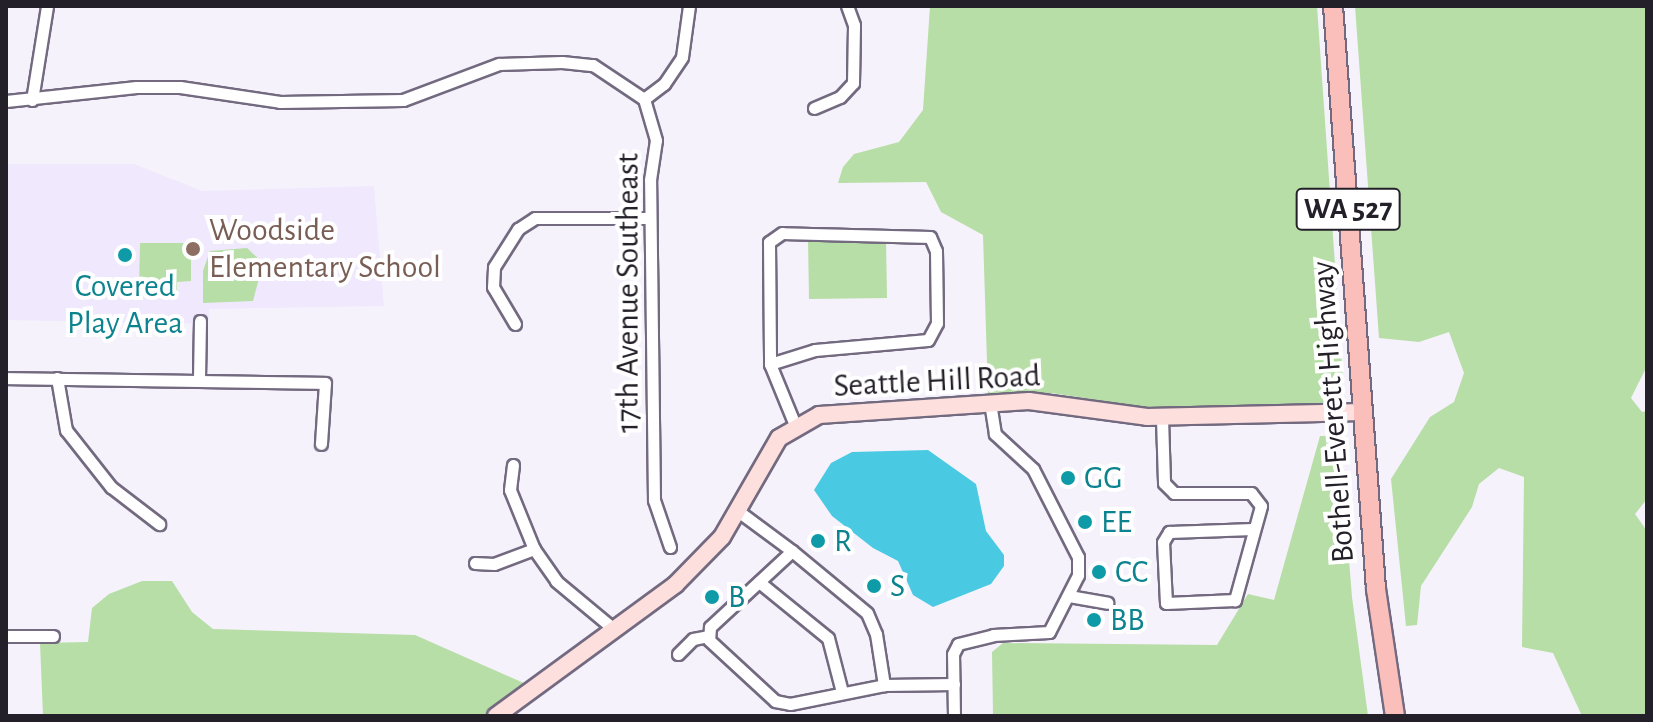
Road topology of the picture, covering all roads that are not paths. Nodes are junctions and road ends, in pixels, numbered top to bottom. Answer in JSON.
{"nodes":[{"id":1,"x":47,"y":6,"type":"edge"},
{"id":2,"x":689,"y":6,"type":"edge"},
{"id":3,"x":847,"y":6,"type":"edge"},
{"id":4,"x":1333,"y":6,"type":"edge"},
{"id":5,"x":644,"y":99,"type":"junction"},
{"id":6,"x":32,"y":100,"type":"junction"},
{"id":7,"x":6,"y":101,"type":"edge"},
{"id":8,"x":814,"y":108,"type":"dead end"},
{"id":9,"x":650,"y":218,"type":"junction"},
{"id":10,"x":200,"y":321,"type":"dead end"},
{"id":11,"x":515,"y":324,"type":"dead end"},
{"id":12,"x":770,"y":364,"type":"junction"},
{"id":13,"x":6,"y":378,"type":"edge"},
{"id":14,"x":57,"y":378,"type":"junction"},
{"id":15,"x":199,"y":378,"type":"junction"},
{"id":16,"x":990,"y":403,"type":"junction"},
{"id":17,"x":1362,"y":412,"type":"junction"},
{"id":18,"x":1162,"y":418,"type":"junction"},
{"id":19,"x":795,"y":425,"type":"junction"},
{"id":20,"x":321,"y":444,"type":"dead end"},
{"id":21,"x":513,"y":465,"type":"dead end"},
{"id":22,"x":738,"y":511,"type":"junction"},
{"id":23,"x":159,"y":524,"type":"dead end"},
{"id":24,"x":1253,"y":529,"type":"junction"},
{"id":25,"x":670,"y":547,"type":"dead end"},
{"id":26,"x":534,"y":549,"type":"junction"},
{"id":27,"x":792,"y":551,"type":"junction"},
{"id":28,"x":475,"y":563,"type":"dead end"},
{"id":29,"x":759,"y":582,"type":"junction"},
{"id":30,"x":1069,"y":596,"type":"junction"},
{"id":31,"x":1107,"y":603,"type":"dead end"},
{"id":32,"x":615,"y":630,"type":"junction"},
{"id":33,"x":6,"y":636,"type":"edge"},
{"id":34,"x":53,"y":636,"type":"dead end"},
{"id":35,"x":708,"y":636,"type":"junction"},
{"id":36,"x":678,"y":654,"type":"dead end"},
{"id":37,"x":954,"y":684,"type":"junction"},
{"id":38,"x":884,"y":685,"type":"junction"},
{"id":39,"x":842,"y":692,"type":"junction"},
{"id":40,"x":496,"y":716,"type":"edge"},
{"id":41,"x":954,"y":716,"type":"edge"},
{"id":42,"x":1395,"y":716,"type":"edge"}],
"edges":[{"from":1,"to":6,"type":"street"},
{"from":2,"to":5,"type":"street"},
{"from":3,"to":8,"type":"street"},
{"from":4,"to":17,"type":"main road","name":"Bothell-Everett Highway","number":"WA 527"},
{"from":5,"to":6,"type":"street"},
{"from":5,"to":9,"type":"street","name":"17th Avenue Southeast"},
{"from":6,"to":7,"type":"street"},
{"from":9,"to":11,"type":"street"},
{"from":9,"to":25,"type":"street","name":"17th Avenue Southeast"},
{"from":10,"to":15,"type":"street"},
{"from":12,"to":12,"type":"street"},
{"from":12,"to":19,"type":"street"},
{"from":13,"to":14,"type":"street"},
{"from":14,"to":15,"type":"street"},
{"from":14,"to":23,"type":"street"},
{"from":15,"to":20,"type":"street"},
{"from":16,"to":18,"type":"street","name":"Seattle Hill Road"},
{"from":16,"to":19,"type":"street","name":"Seattle Hill Road"},
{"from":16,"to":30,"type":"street"},
{"from":17,"to":18,"type":"street","name":"Seattle Hill Road"},
{"from":17,"to":42,"type":"main road","name":"Bothell-Everett Highway","number":"WA 527"},
{"from":18,"to":24,"type":"street"},
{"from":19,"to":22,"type":"street","name":"Seattle Hill Road"},
{"from":21,"to":26,"type":"street"},
{"from":22,"to":27,"type":"street"},
{"from":22,"to":32,"type":"street","name":"Seattle Hill Road"},
{"from":24,"to":24,"type":"street"},
{"from":26,"to":28,"type":"street"},
{"from":26,"to":32,"type":"street"},
{"from":27,"to":29,"type":"street"},
{"from":27,"to":38,"type":"street"},
{"from":29,"to":35,"type":"street"},
{"from":29,"to":39,"type":"street"},
{"from":30,"to":31,"type":"street"},
{"from":30,"to":37,"type":"street"},
{"from":32,"to":40,"type":"street","name":"Seattle Hill Road"},
{"from":33,"to":34,"type":"street"},
{"from":35,"to":36,"type":"street"},
{"from":35,"to":39,"type":"street"},
{"from":37,"to":38,"type":"street"},
{"from":37,"to":41,"type":"street"},
{"from":38,"to":39,"type":"street"}]}
